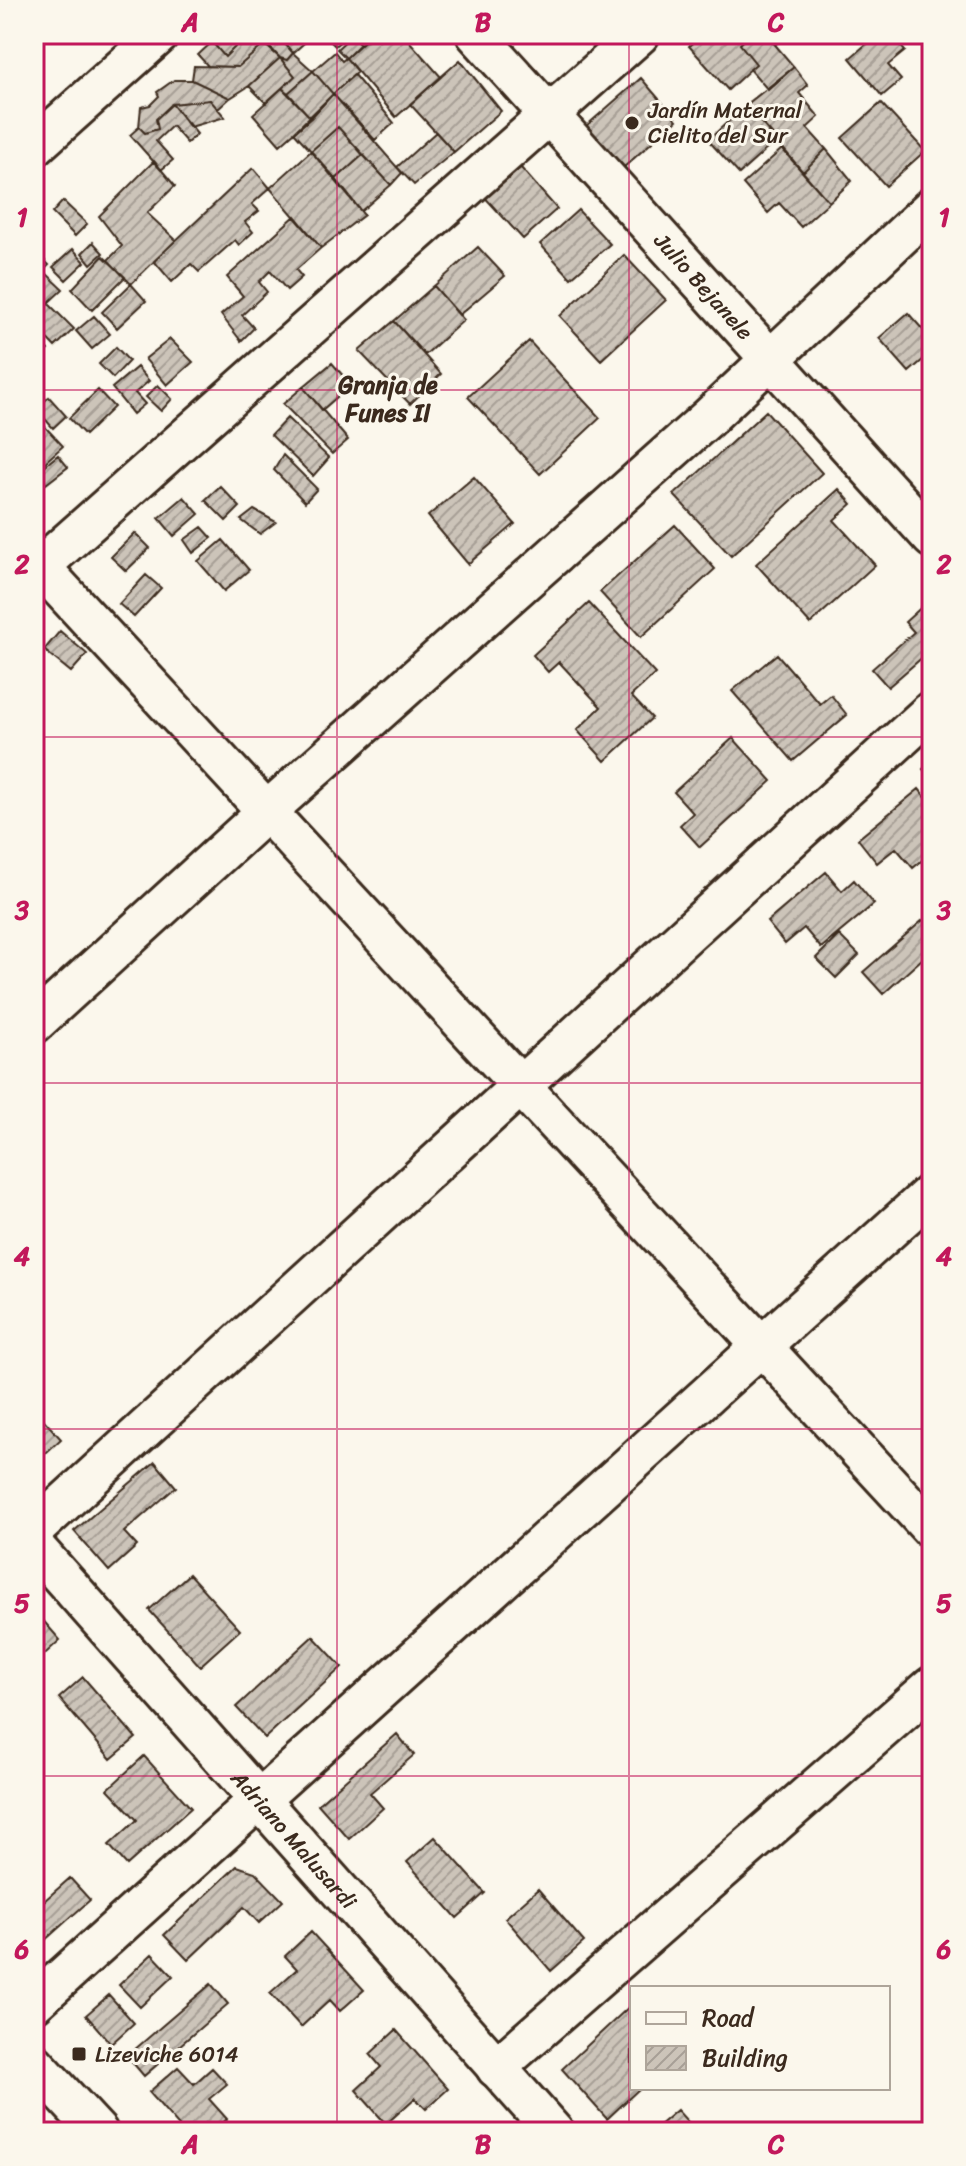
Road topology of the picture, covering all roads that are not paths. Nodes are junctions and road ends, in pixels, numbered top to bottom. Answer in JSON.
{"nodes":[{"id":1,"x":160,"y":34,"type":"edge"},
{"id":2,"x":476,"y":34,"type":"edge"},
{"id":3,"x":640,"y":34,"type":"edge"},
{"id":4,"x":549,"y":116,"type":"junction"},
{"id":5,"x":34,"y":147,"type":"edge"},
{"id":6,"x":932,"y":207,"type":"edge"},
{"id":7,"x":770,"y":359,"type":"junction"},
{"id":8,"x":932,"y":538,"type":"edge"},
{"id":9,"x":36,"y":566,"type":"edge"},
{"id":10,"x":932,"y":710,"type":"edge"},
{"id":11,"x":266,"y":812,"type":"junction"},
{"id":12,"x":34,"y":1024,"type":"edge"},
{"id":13,"x":523,"y":1085,"type":"junction"},
{"id":14,"x":932,"y":1192,"type":"edge"},
{"id":15,"x":762,"y":1344,"type":"junction"},
{"id":16,"x":34,"y":1530,"type":"edge"},
{"id":17,"x":932,"y":1530,"type":"edge"},
{"id":18,"x":34,"y":1546,"type":"edge"},
{"id":19,"x":932,"y":1686,"type":"edge"},
{"id":20,"x":259,"y":1800,"type":"junction"},
{"id":21,"x":34,"y":2003,"type":"edge"},
{"id":22,"x":34,"y":2063,"type":"edge"},
{"id":23,"x":496,"y":2068,"type":"junction"},
{"id":24,"x":98,"y":2132,"type":"edge"},
{"id":25,"x":554,"y":2132,"type":"edge"}],
"edges":[{"from":1,"to":5,"type":"street"},
{"from":2,"to":4,"type":"street","name":"Julio Bejanele"},
{"from":3,"to":4,"type":"street"},
{"from":4,"to":7,"type":"street","name":"Julio Bejanele"},
{"from":4,"to":9,"type":"street"},
{"from":6,"to":7,"type":"street"},
{"from":7,"to":8,"type":"street","name":"Julio Bejanele"},
{"from":7,"to":11,"type":"street"},
{"from":9,"to":11,"type":"street"},
{"from":10,"to":13,"type":"street"},
{"from":11,"to":12,"type":"street"},
{"from":11,"to":13,"type":"street"},
{"from":13,"to":15,"type":"street"},
{"from":13,"to":16,"type":"street"},
{"from":14,"to":15,"type":"street"},
{"from":15,"to":17,"type":"street"},
{"from":15,"to":20,"type":"street"},
{"from":18,"to":20,"type":"street","name":"Adriano Malusardi"},
{"from":19,"to":23,"type":"street"},
{"from":20,"to":21,"type":"street"},
{"from":20,"to":23,"type":"street","name":"Adriano Malusardi"},
{"from":22,"to":24,"type":"street"},
{"from":23,"to":25,"type":"street","name":"Adriano Malusardi"}]}
